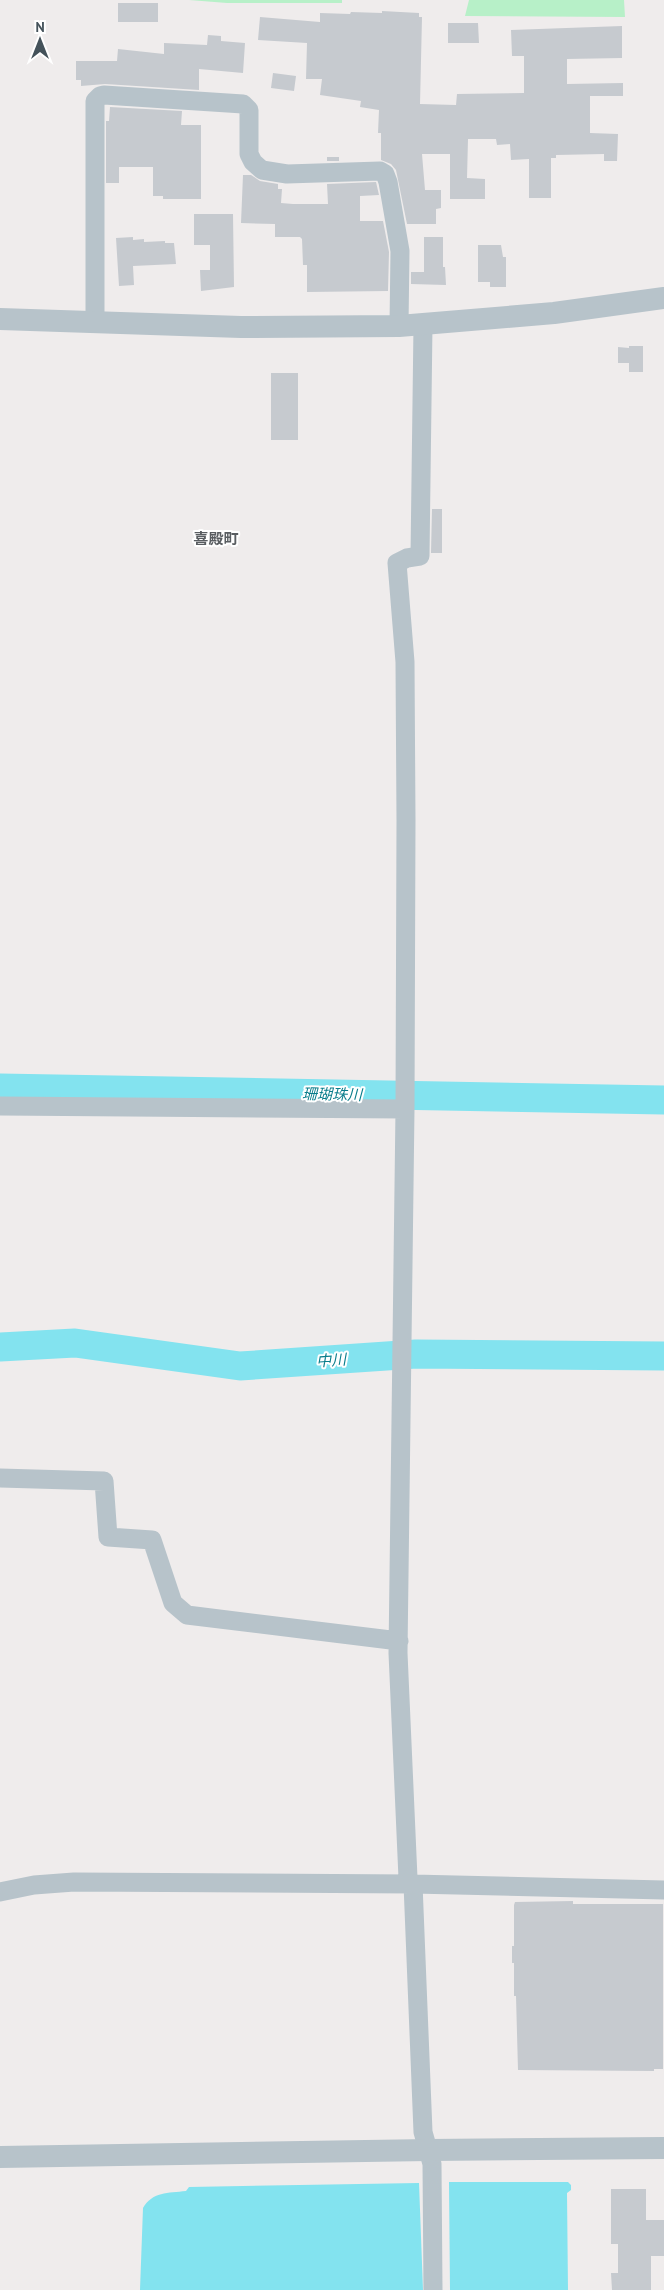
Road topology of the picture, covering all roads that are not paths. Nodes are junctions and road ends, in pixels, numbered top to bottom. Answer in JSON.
{"nodes":[{"id":1,"x":664,"y":298,"type":"edge"},
{"id":2,"x":0,"y":318,"type":"edge"},
{"id":3,"x":95,"y":321,"type":"junction"},
{"id":4,"x":423,"y":325,"type":"junction"},
{"id":5,"x":399,"y":326,"type":"junction"},
{"id":6,"x":0,"y":1106,"type":"edge"},
{"id":7,"x":405,"y":1107,"type":"junction"},
{"id":8,"x":0,"y":1478,"type":"edge"},
{"id":9,"x":399,"y":1641,"type":"junction"},
{"id":10,"x":413,"y":1884,"type":"junction"},
{"id":11,"x":664,"y":1890,"type":"edge"},
{"id":12,"x":0,"y":1892,"type":"edge"},
{"id":13,"x":664,"y":2148,"type":"edge"},
{"id":14,"x":429,"y":2150,"type":"junction"},
{"id":15,"x":0,"y":2157,"type":"edge"},
{"id":16,"x":433,"y":2290,"type":"edge"}],
"edges":[{"from":1,"to":4,"type":"street"},
{"from":2,"to":3,"type":"street"},
{"from":3,"to":5,"type":"street"},
{"from":3,"to":5,"type":"street"},
{"from":4,"to":5,"type":"street"},
{"from":4,"to":7,"type":"street"},
{"from":6,"to":7,"type":"street"},
{"from":7,"to":9,"type":"street"},
{"from":8,"to":9,"type":"street"},
{"from":9,"to":10,"type":"street"},
{"from":10,"to":11,"type":"street"},
{"from":10,"to":12,"type":"street"},
{"from":10,"to":14,"type":"street"},
{"from":13,"to":14,"type":"street"},
{"from":14,"to":15,"type":"street"},
{"from":14,"to":16,"type":"street"}]}
